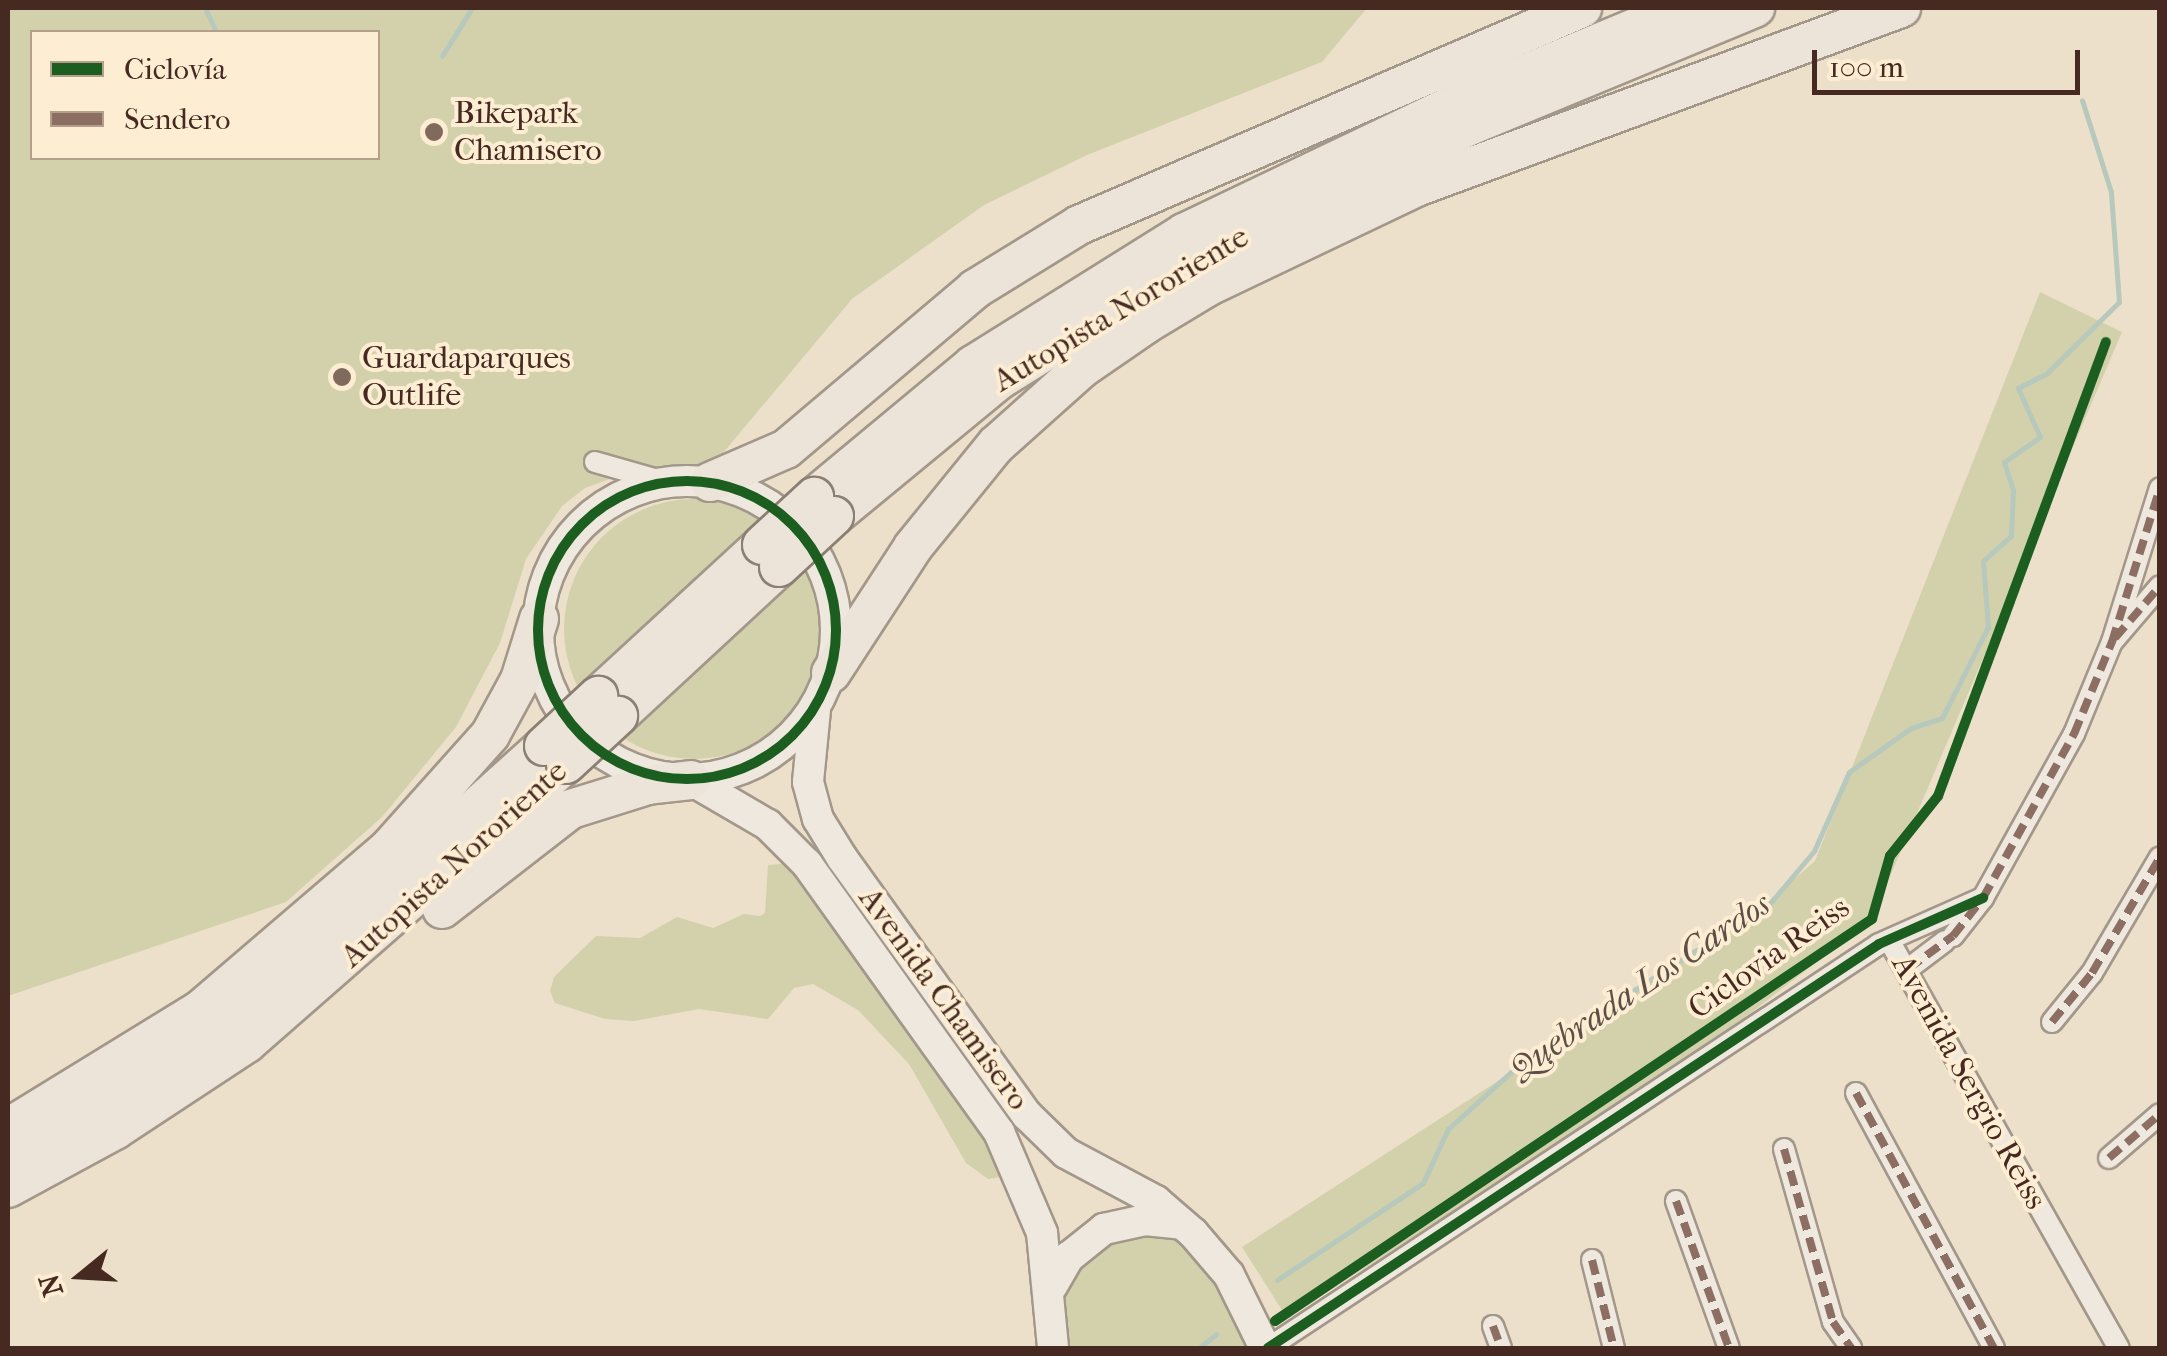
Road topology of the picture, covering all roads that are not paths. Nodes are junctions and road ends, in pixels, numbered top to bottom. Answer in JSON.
{"nodes":[{"id":1,"x":1582,"y":8,"type":"edge"},
{"id":2,"x":1682,"y":8,"type":"edge"},
{"id":3,"x":1755,"y":8,"type":"edge"},
{"id":4,"x":1901,"y":8,"type":"edge"},
{"id":5,"x":595,"y":462,"type":"dead end"},
{"id":6,"x":666,"y":482,"type":"junction"},
{"id":7,"x":710,"y":482,"type":"junction"},
{"id":8,"x":2157,"y":499,"type":"edge"},
{"id":9,"x":824,"y":507,"type":"junction"},
{"id":10,"x":2160,"y":586,"type":"edge"},
{"id":11,"x":539,"y":619,"type":"junction"},
{"id":12,"x":2112,"y":642,"type":"junction"},
{"id":13,"x":823,"y":690,"type":"junction"},
{"id":14,"x":555,"y":755,"type":"junction"},
{"id":15,"x":692,"y":780,"type":"junction"},
{"id":16,"x":2160,"y":857,"type":"edge"},
{"id":17,"x":1983,"y":898,"type":"junction"},
{"id":18,"x":1890,"y":942,"type":"junction"},
{"id":19,"x":1908,"y":969,"type":"junction"},
{"id":20,"x":2052,"y":1022,"type":"dead end"},
{"id":21,"x":1856,"y":1093,"type":"dead end"},
{"id":22,"x":167,"y":1098,"type":"junction"},
{"id":23,"x":2160,"y":1114,"type":"edge"},
{"id":24,"x":8,"y":1128,"type":"edge"},
{"id":25,"x":1784,"y":1149,"type":"dead end"},
{"id":26,"x":8,"y":1156,"type":"edge"},
{"id":27,"x":2109,"y":1158,"type":"dead end"},
{"id":28,"x":8,"y":1188,"type":"edge"},
{"id":29,"x":1676,"y":1201,"type":"dead end"},
{"id":30,"x":1182,"y":1224,"type":"junction"},
{"id":31,"x":1592,"y":1260,"type":"dead end"},
{"id":32,"x":1052,"y":1286,"type":"junction"},
{"id":33,"x":1493,"y":1326,"type":"dead end"},
{"id":34,"x":1053,"y":1348,"type":"edge"},
{"id":35,"x":1266,"y":1348,"type":"edge"},
{"id":36,"x":1501,"y":1348,"type":"edge"},
{"id":37,"x":1614,"y":1348,"type":"edge"},
{"id":38,"x":1729,"y":1348,"type":"edge"},
{"id":39,"x":1851,"y":1348,"type":"edge"},
{"id":40,"x":1994,"y":1348,"type":"edge"},
{"id":41,"x":2118,"y":1348,"type":"edge"}],
"edges":[{"from":1,"to":7,"type":"highway"},
{"from":2,"to":9,"type":"highway","name":"Autopista Nororiente"},
{"from":3,"to":9,"type":"highway","name":"Autopista Nororiente"},
{"from":4,"to":13,"type":"highway"},
{"from":5,"to":6,"type":"street"},
{"from":6,"to":7,"type":"street"},
{"from":6,"to":11,"type":"street"},
{"from":7,"to":13,"type":"street"},
{"from":8,"to":12,"type":"street"},
{"from":9,"to":14,"type":"highway","name":"Autopista Nororiente","bridge":true},
{"from":10,"to":12,"type":"street"},
{"from":11,"to":15,"type":"street"},
{"from":11,"to":24,"type":"highway"},
{"from":12,"to":17,"type":"street"},
{"from":13,"to":15,"type":"street"},
{"from":13,"to":30,"type":"street","name":"Avenida Chamisero"},
{"from":14,"to":22,"type":"highway","name":"Autopista Nororiente"},
{"from":14,"to":26,"type":"highway","name":"Autopista Nororiente"},
{"from":15,"to":22,"type":"highway"},
{"from":15,"to":32,"type":"street","name":"Avenida Chamisero"},
{"from":16,"to":20,"type":"street"},
{"from":17,"to":18,"type":"street"},
{"from":17,"to":19,"type":"street"},
{"from":18,"to":19,"type":"street","name":"Avenida Sergio Reiss"},
{"from":18,"to":35,"type":"street","name":"Avenida Sergio Reiss"},
{"from":19,"to":41,"type":"street","name":"Avenida Sergio Reiss"},
{"from":21,"to":40,"type":"street"},
{"from":22,"to":28,"type":"highway","name":"Autopista Nororiente"},
{"from":23,"to":27,"type":"street"},
{"from":25,"to":39,"type":"street"},
{"from":29,"to":38,"type":"street"},
{"from":30,"to":32,"type":"street"},
{"from":30,"to":35,"type":"street","name":"Avenida Chamisero"},
{"from":31,"to":37,"type":"street"},
{"from":32,"to":34,"type":"street","name":"Avenida Chamisero"},
{"from":33,"to":36,"type":"street"}]}
